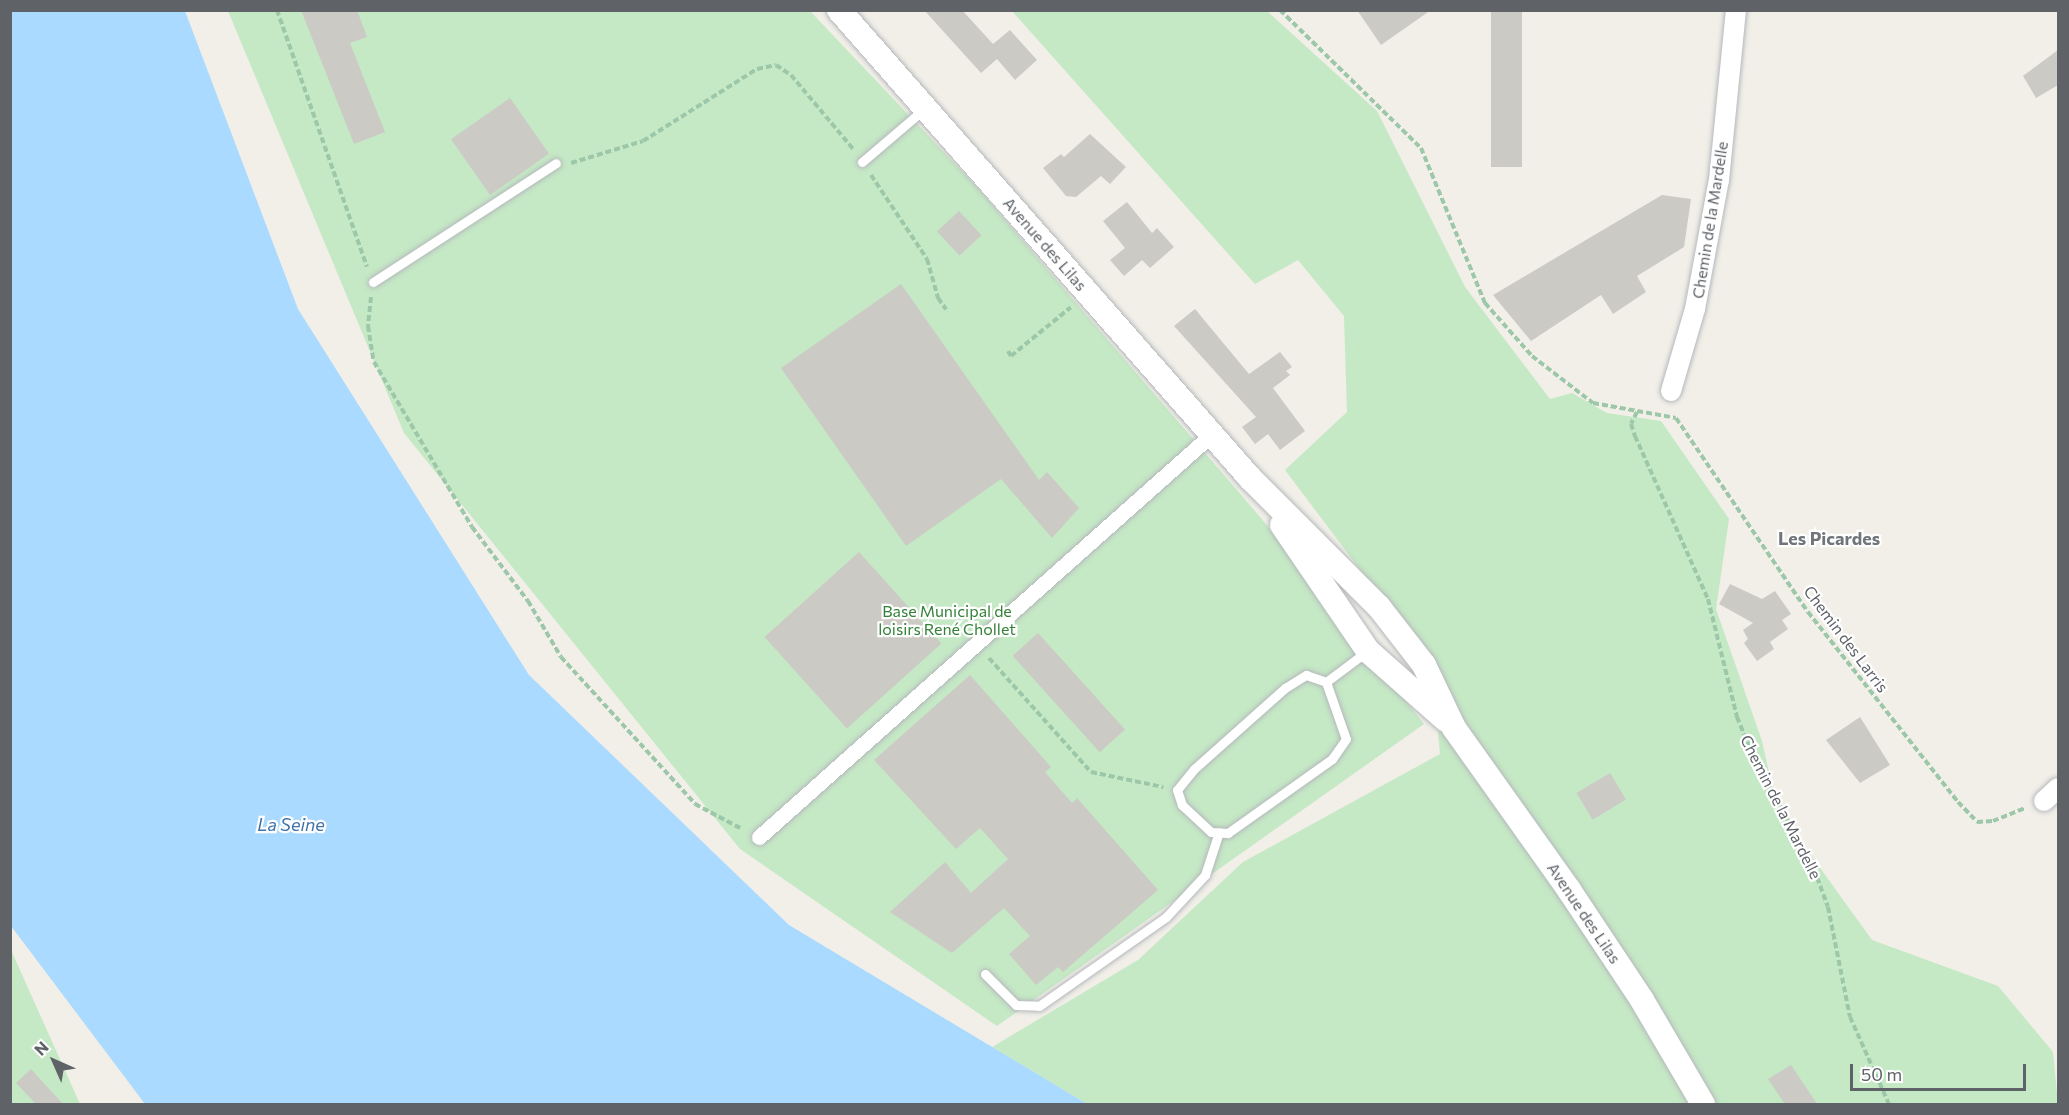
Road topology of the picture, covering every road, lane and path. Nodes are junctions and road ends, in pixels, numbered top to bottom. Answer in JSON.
{"nodes":[{"id":1,"x":277,"y":10,"type":"edge"},
{"id":2,"x":839,"y":10,"type":"edge"},
{"id":3,"x":1280,"y":10,"type":"edge"},
{"id":4,"x":1736,"y":10,"type":"edge"},
{"id":5,"x":925,"y":108,"type":"junction"},
{"id":6,"x":862,"y":162,"type":"junction"},
{"id":7,"x":556,"y":164,"type":"joint"},
{"id":8,"x":372,"y":282,"type":"junction"},
{"id":9,"x":1089,"y":294,"type":"junction"},
{"id":10,"x":946,"y":309,"type":"dead end"},
{"id":11,"x":1008,"y":351,"type":"dead end"},
{"id":12,"x":1671,"y":391,"type":"dead end"},
{"id":13,"x":1638,"y":412,"type":"junction"},
{"id":14,"x":1212,"y":434,"type":"junction"},
{"id":15,"x":1250,"y":478,"type":"junction"},
{"id":16,"x":1379,"y":607,"type":"junction"},
{"id":17,"x":1394,"y":626,"type":"junction"},
{"id":18,"x":1354,"y":630,"type":"junction"},
{"id":19,"x":977,"y":644,"type":"junction"},
{"id":20,"x":1368,"y":651,"type":"junction"},
{"id":21,"x":1326,"y":682,"type":"junction"},
{"id":22,"x":1454,"y":728,"type":"junction"},
{"id":23,"x":1177,"y":789,"type":"junction"},
{"id":24,"x":2051,"y":794,"type":"edge"},
{"id":25,"x":1219,"y":832,"type":"junction"},
{"id":26,"x":759,"y":837,"type":"joint"},
{"id":27,"x":985,"y":974,"type":"dead end"},
{"id":28,"x":1703,"y":1104,"type":"edge"},
{"id":29,"x":1889,"y":1104,"type":"edge"}],
"edges":[{"from":1,"to":8,"type":"path"},
{"from":2,"to":5,"type":"street","name":"Avenue des Lilas"},
{"from":3,"to":13,"type":"path"},
{"from":4,"to":12,"type":"street","name":"Chemin de la Mardelle"},
{"from":5,"to":6,"type":"lane"},
{"from":5,"to":9,"type":"street","name":"Avenue des Lilas"},
{"from":6,"to":7,"type":"path"},
{"from":6,"to":10,"type":"path"},
{"from":7,"to":8,"type":"lane"},
{"from":8,"to":26,"type":"path"},
{"from":9,"to":11,"type":"path"},
{"from":9,"to":14,"type":"street","name":"Avenue des Lilas"},
{"from":13,"to":24,"type":"path","name":"Chemin des Larris"},
{"from":13,"to":29,"type":"path","name":"Chemin de la Mardelle"},
{"from":14,"to":15,"type":"street","name":"Avenue des Lilas"},
{"from":14,"to":19,"type":"street"},
{"from":15,"to":16,"type":"street","name":"Avenue des Lilas"},
{"from":15,"to":18,"type":"street","name":"Avenue des Lilas"},
{"from":16,"to":17,"type":"street","name":"Avenue des Lilas"},
{"from":16,"to":18,"type":"street"},
{"from":17,"to":20,"type":"street"},
{"from":17,"to":22,"type":"street","name":"Avenue des Lilas"},
{"from":18,"to":20,"type":"street","name":"Avenue des Lilas"},
{"from":19,"to":23,"type":"path"},
{"from":19,"to":26,"type":"street"},
{"from":20,"to":21,"type":"lane"},
{"from":20,"to":22,"type":"street","name":"Avenue des Lilas"},
{"from":21,"to":23,"type":"lane"},
{"from":21,"to":25,"type":"lane"},
{"from":22,"to":28,"type":"street","name":"Avenue des Lilas"},
{"from":23,"to":25,"type":"lane"},
{"from":25,"to":27,"type":"lane"}]}
